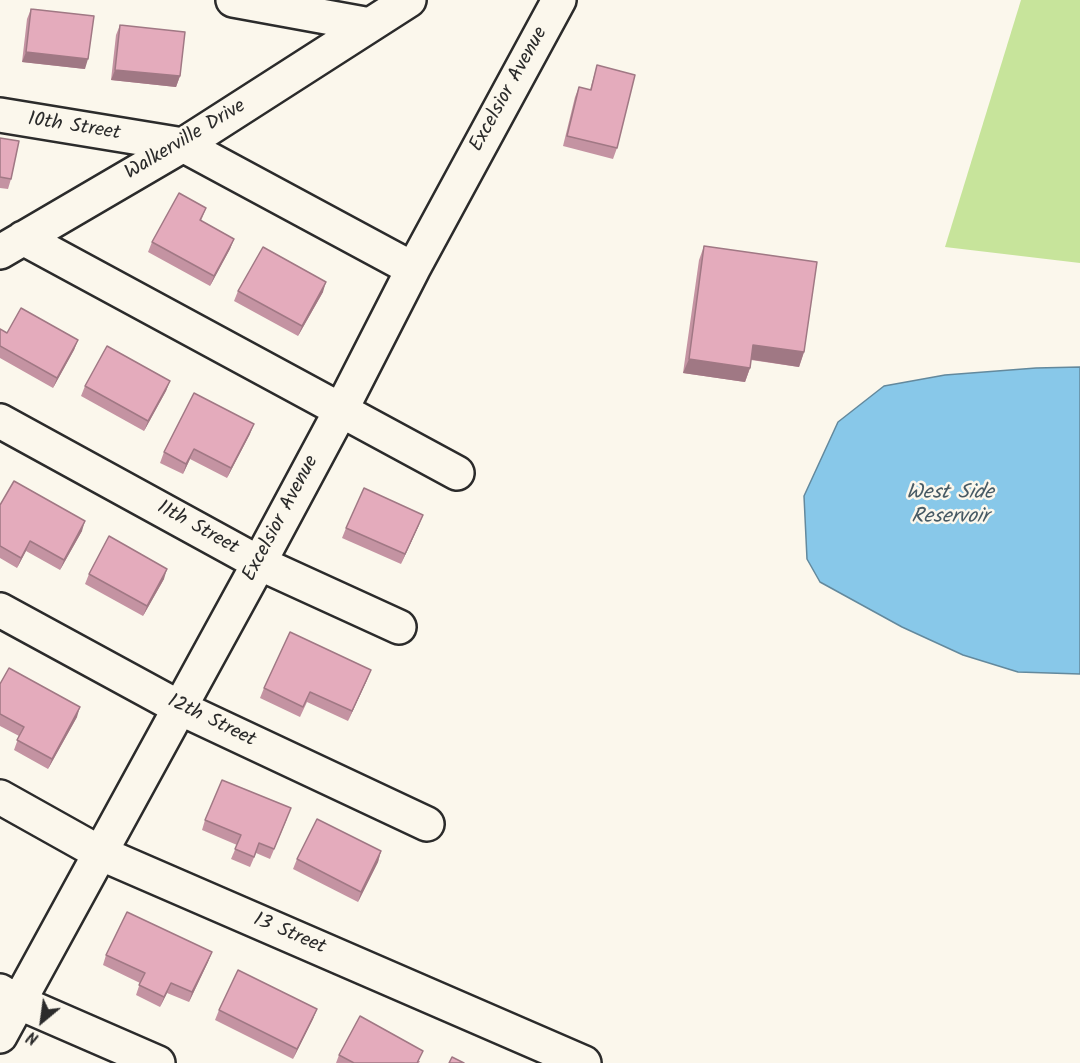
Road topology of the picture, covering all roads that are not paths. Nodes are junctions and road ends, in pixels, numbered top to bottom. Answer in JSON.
{"nodes":[{"id":1,"x":233,"y":0,"type":"edge"},
{"id":2,"x":409,"y":0,"type":"edge"},
{"id":3,"x":559,"y":0,"type":"edge"},
{"id":4,"x":370,"y":25,"type":"junction"},
{"id":5,"x":0,"y":115,"type":"edge"},
{"id":6,"x":183,"y":146,"type":"junction"},
{"id":7,"x":12,"y":245,"type":"edge"},
{"id":8,"x":413,"y":269,"type":"junction"},
{"id":9,"x":341,"y":410,"type":"junction"},
{"id":10,"x":0,"y":421,"type":"edge"},
{"id":11,"x":457,"y":473,"type":"dead end"},
{"id":12,"x":259,"y":563,"type":"junction"},
{"id":13,"x":0,"y":610,"type":"edge"},
{"id":14,"x":399,"y":627,"type":"dead end"},
{"id":15,"x":180,"y":708,"type":"junction"},
{"id":16,"x":0,"y":798,"type":"edge"},
{"id":17,"x":427,"y":824,"type":"dead end"},
{"id":18,"x":100,"y":853,"type":"junction"},
{"id":19,"x":9,"y":997,"type":"edge"},
{"id":20,"x":0,"y":1036,"type":"edge"},
{"id":21,"x":158,"y":1063,"type":"edge"},
{"id":22,"x":584,"y":1063,"type":"edge"}],
"edges":[{"from":1,"to":4,"type":"street"},
{"from":2,"to":4,"type":"street","name":"Walkerville Drive"},
{"from":3,"to":8,"type":"street","name":"Excelsior Avenue"},
{"from":4,"to":6,"type":"street","name":"Walkerville Drive"},
{"from":5,"to":6,"type":"street","name":"10th Street"},
{"from":6,"to":7,"type":"street","name":"Walkerville Drive"},
{"from":6,"to":8,"type":"street","name":"10th Street"},
{"from":7,"to":9,"type":"street"},
{"from":8,"to":9,"type":"street","name":"Excelsior Avenue"},
{"from":9,"to":11,"type":"street"},
{"from":9,"to":12,"type":"street","name":"Excelsior Avenue"},
{"from":10,"to":12,"type":"street","name":"11th Street"},
{"from":12,"to":14,"type":"street","name":"11th Street"},
{"from":12,"to":15,"type":"street","name":"Excelsior Avenue"},
{"from":13,"to":15,"type":"street","name":"12th Street"},
{"from":15,"to":17,"type":"street","name":"12th Street"},
{"from":15,"to":18,"type":"street","name":"Excelsior Avenue"},
{"from":16,"to":18,"type":"street","name":"13 Street"},
{"from":18,"to":19,"type":"street","name":"Excelsior Avenue"},
{"from":18,"to":22,"type":"street","name":"13 Street"},
{"from":19,"to":20,"type":"street","name":"Excelsior Avenue"},
{"from":19,"to":21,"type":"street"}]}
